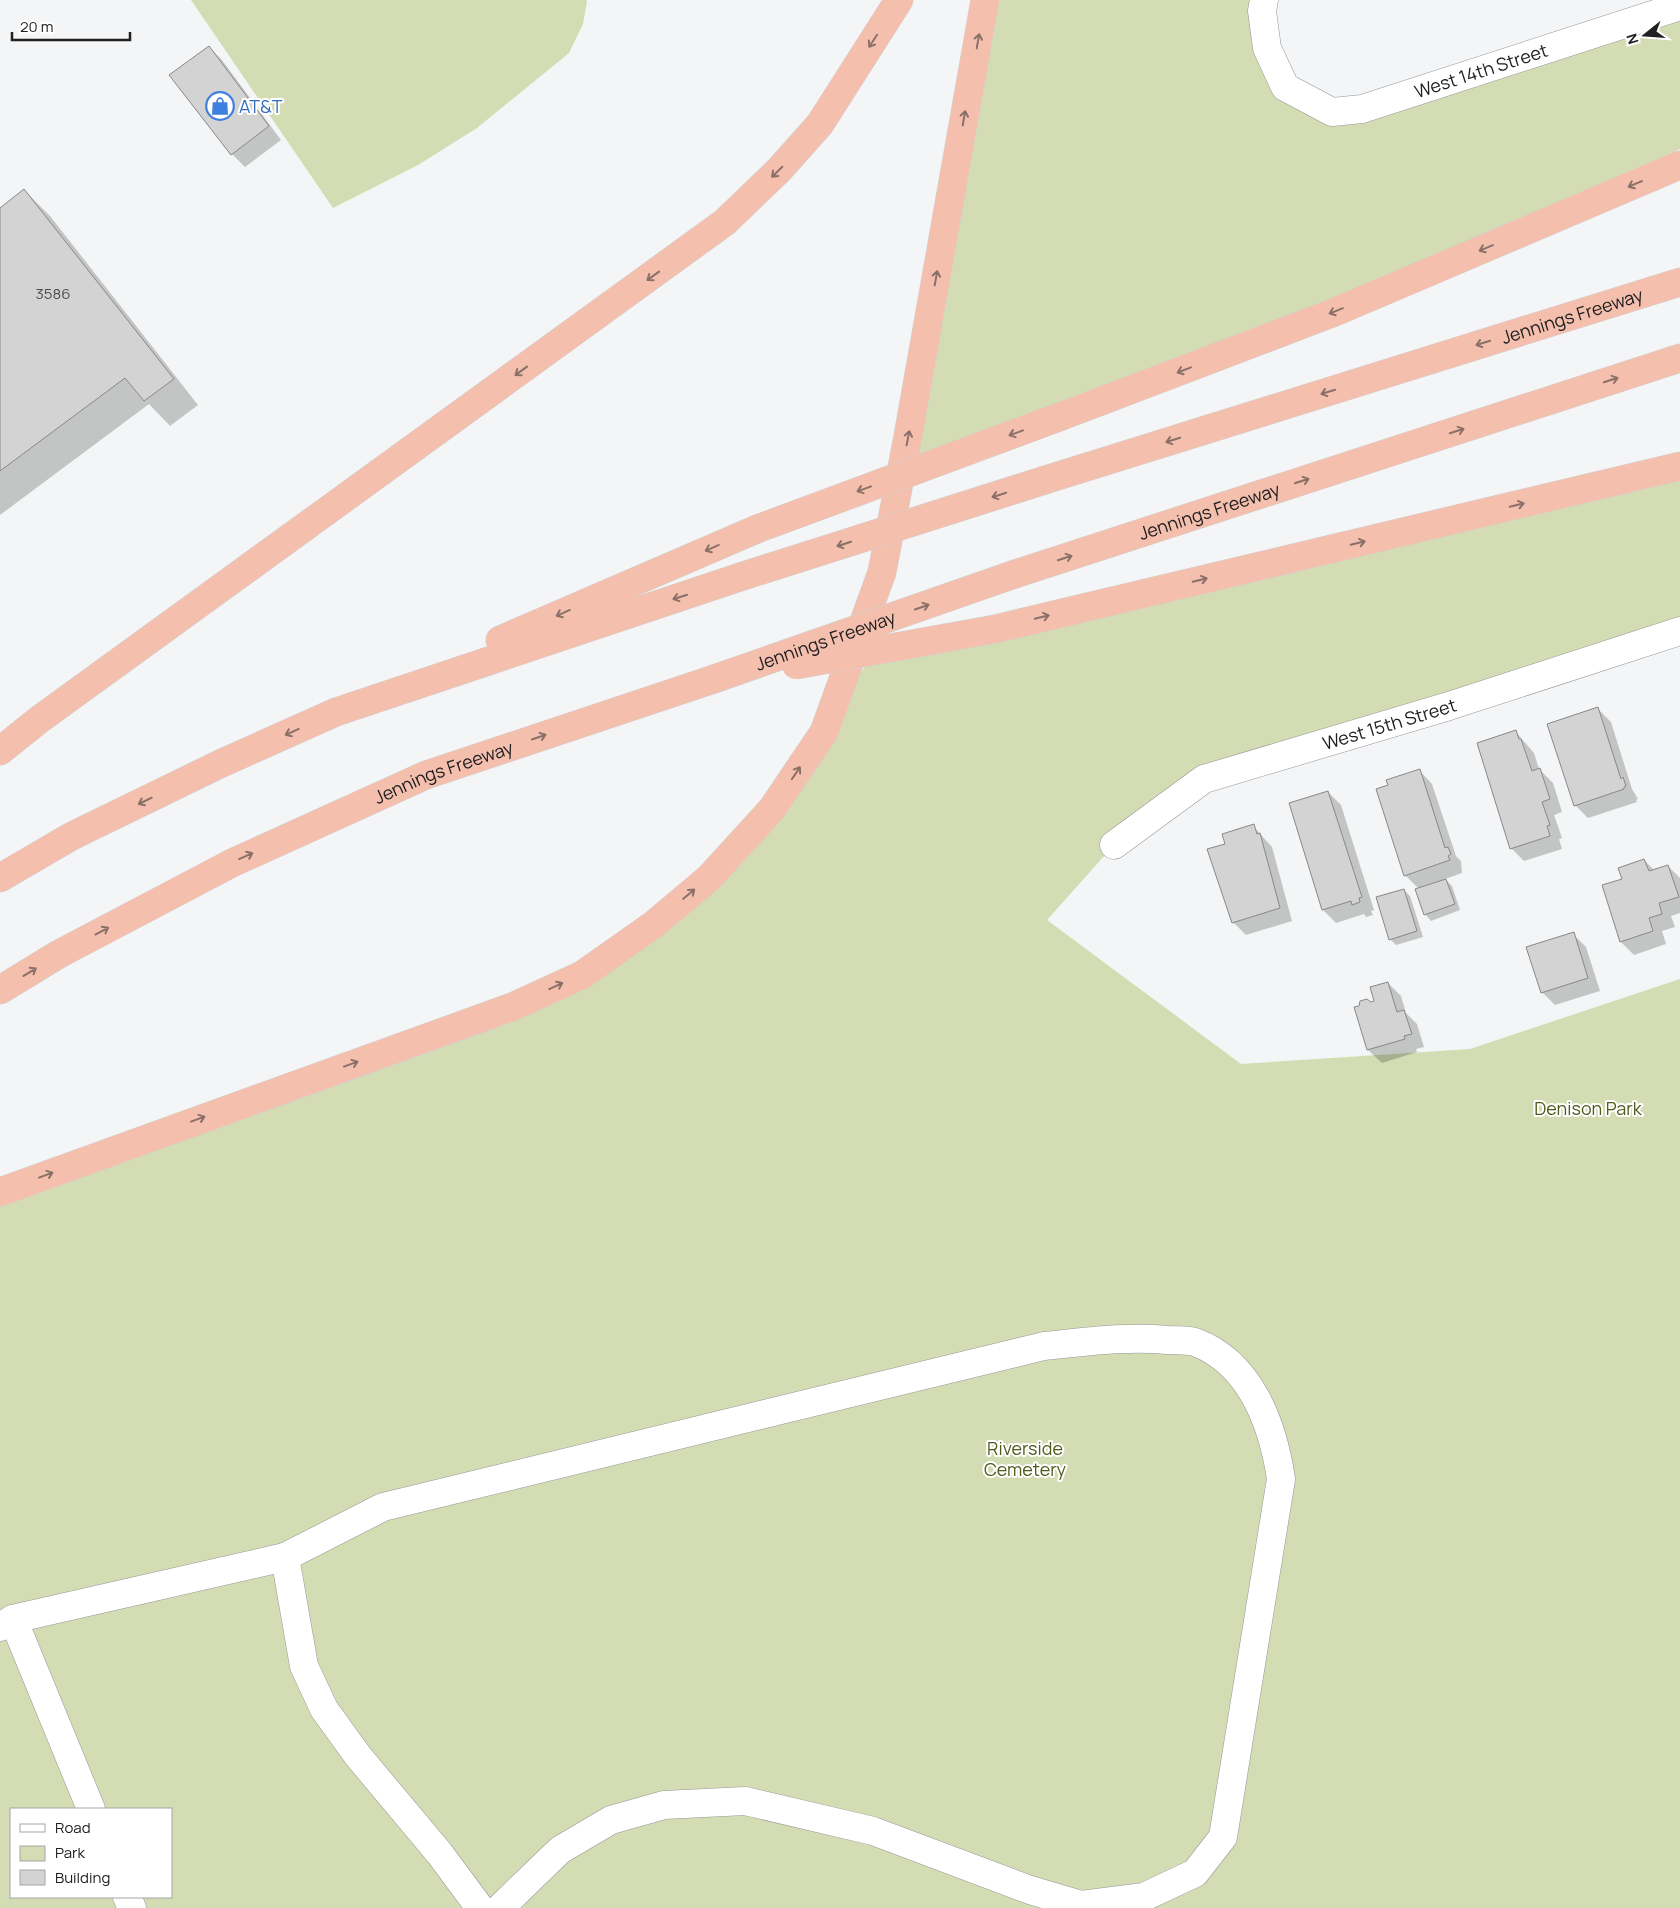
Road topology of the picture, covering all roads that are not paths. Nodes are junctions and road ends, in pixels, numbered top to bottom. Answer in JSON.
{"nodes":[{"id":1,"x":899,"y":0,"type":"edge"},
{"id":2,"x":985,"y":0,"type":"edge"},
{"id":3,"x":1264,"y":0,"type":"edge"},
{"id":4,"x":1680,"y":6,"type":"edge"},
{"id":5,"x":1680,"y":165,"type":"edge"},
{"id":6,"x":1680,"y":282,"type":"edge"},
{"id":7,"x":1680,"y":358,"type":"edge"},
{"id":8,"x":1680,"y":466,"type":"edge"},
{"id":9,"x":1680,"y":631,"type":"edge"},
{"id":10,"x":711,"y":680,"type":"junction"},
{"id":11,"x":336,"y":712,"type":"junction"},
{"id":12,"x":0,"y":751,"type":"edge"},
{"id":13,"x":1114,"y":845,"type":"dead end"},
{"id":14,"x":0,"y":878,"type":"edge"},
{"id":15,"x":0,"y":990,"type":"edge"},
{"id":16,"x":0,"y":1192,"type":"edge"},
{"id":17,"x":285,"y":1557,"type":"junction"},
{"id":18,"x":6,"y":1623,"type":"edge"},
{"id":19,"x":91,"y":1808,"type":"edge"},
{"id":20,"x":480,"y":1908,"type":"edge"},
{"id":21,"x":500,"y":1908,"type":"edge"}],
"edges":[{"from":1,"to":12,"type":"highway","one_way":true},
{"from":16,"to":2,"type":"highway","one_way":true},
{"from":3,"to":4,"type":"street","name":"West 14th Street"},
{"from":5,"to":11,"type":"highway","one_way":true,"bridge":true},
{"from":6,"to":11,"type":"highway","name":"Jennings Freeway","one_way":true,"bridge":true},
{"from":10,"to":7,"type":"highway","name":"Jennings Freeway","one_way":true,"bridge":true},
{"from":10,"to":8,"type":"highway","one_way":true,"bridge":true},
{"from":9,"to":13,"type":"street","name":"West 15th Street"},
{"from":15,"to":10,"type":"highway","name":"Jennings Freeway","one_way":true},
{"from":11,"to":14,"type":"highway","name":"Jennings Freeway","one_way":true},
{"from":17,"to":18,"type":"street"},
{"from":17,"to":20,"type":"street"},
{"from":17,"to":21,"type":"street"},
{"from":18,"to":19,"type":"street"}]}
